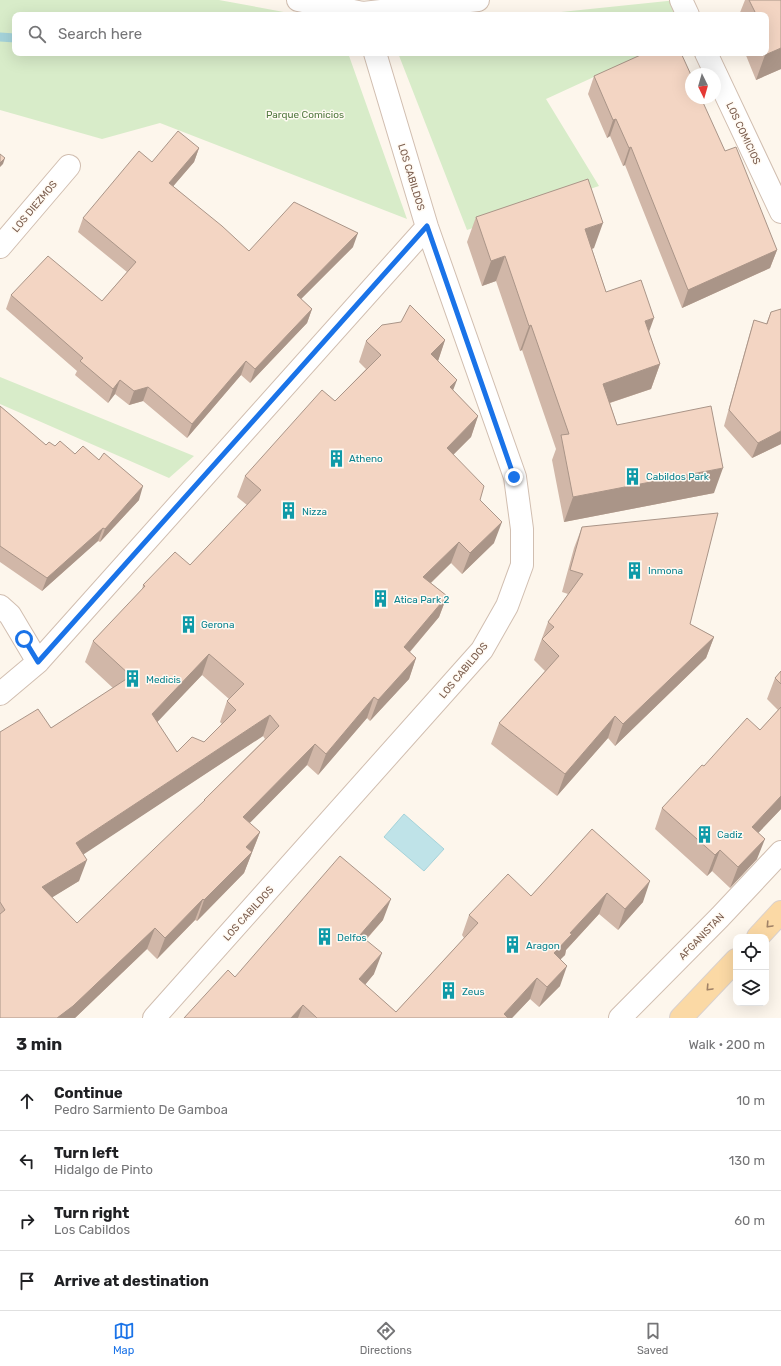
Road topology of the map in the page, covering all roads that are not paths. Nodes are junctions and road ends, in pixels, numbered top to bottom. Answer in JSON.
{"nodes":[{"id":1,"x":298,"y":0,"type":"edge"},
{"id":2,"x":478,"y":0,"type":"edge"},
{"id":3,"x":681,"y":0,"type":"edge"},
{"id":4,"x":354,"y":12,"type":"edge"},
{"id":5,"x":379,"y":12,"type":"edge"},
{"id":6,"x":687,"y":12,"type":"edge"},
{"id":7,"x":376,"y":56,"type":"edge"},
{"id":8,"x":707,"y":56,"type":"edge"},
{"id":9,"x":69,"y":166,"type":"dead end"},
{"id":10,"x":781,"y":212,"type":"edge"},
{"id":11,"x":427,"y":226,"type":"junction"},
{"id":12,"x":0,"y":246,"type":"edge"},
{"id":13,"x":0,"y":606,"type":"edge"},
{"id":14,"x":38,"y":662,"type":"junction"},
{"id":15,"x":0,"y":694,"type":"edge"},
{"id":16,"x":781,"y":852,"type":"edge"},
{"id":17,"x":781,"y":912,"type":"edge"},
{"id":18,"x":761,"y":934,"type":"edge"},
{"id":19,"x":733,"y":963,"type":"edge"},
{"id":20,"x":154,"y":1018,"type":"edge"},
{"id":21,"x":620,"y":1018,"type":"edge"},
{"id":22,"x":682,"y":1018,"type":"edge"}],
"edges":[{"from":1,"to":4,"type":"street"},
{"from":2,"to":5,"type":"street"},
{"from":3,"to":6,"type":"street"},
{"from":7,"to":11,"type":"street","name":"LOS CABILDOS"},
{"from":8,"to":10,"type":"street","name":"LOS COMICIOS"},
{"from":9,"to":12,"type":"street","name":"LOS DIEZMOS"},
{"from":11,"to":14,"type":"street"},
{"from":11,"to":20,"type":"street","name":"LOS CABILDOS"},
{"from":13,"to":14,"type":"street"},
{"from":14,"to":15,"type":"street"},
{"from":16,"to":21,"type":"street","name":"AFGANISTAN"},
{"from":17,"to":18,"type":"main road","one_way":true},
{"from":19,"to":22,"type":"main road","one_way":true}]}
